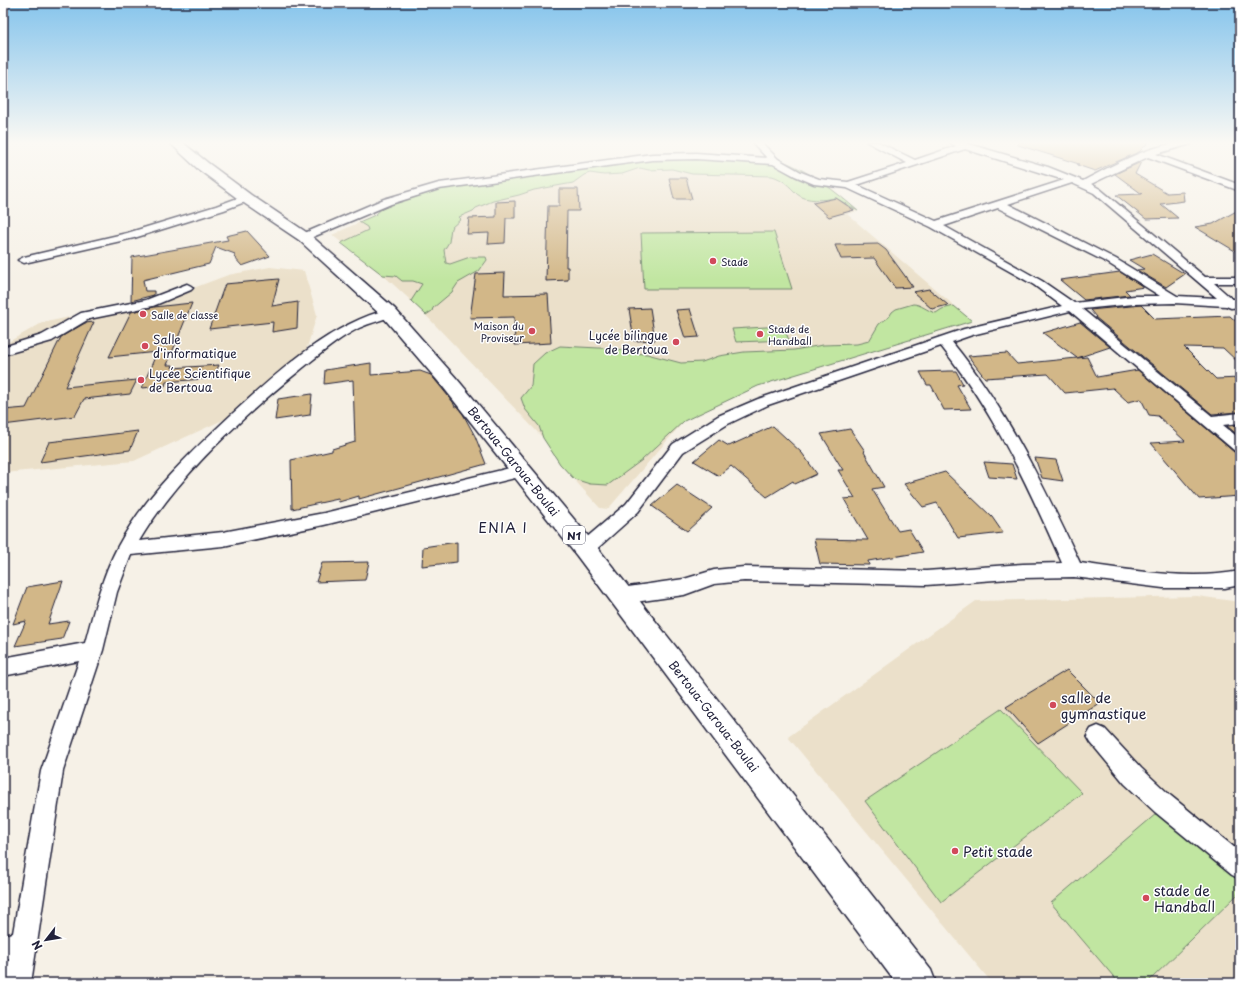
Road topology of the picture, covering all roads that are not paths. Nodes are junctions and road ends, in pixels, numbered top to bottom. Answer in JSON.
{"nodes":[{"id":1,"x":233,"y":188,"type":"edge"},
{"id":2,"x":431,"y":188,"type":"edge"},
{"id":3,"x":855,"y":188,"type":"edge"},
{"id":4,"x":1048,"y":188,"type":"edge"},
{"id":5,"x":1091,"y":188,"type":"edge"},
{"id":6,"x":246,"y":198,"type":"junction"},
{"id":7,"x":999,"y":204,"type":"junction"},
{"id":8,"x":935,"y":225,"type":"junction"},
{"id":9,"x":304,"y":237,"type":"junction"},
{"id":10,"x":24,"y":260,"type":"dead end"},
{"id":11,"x":1202,"y":280,"type":"junction"},
{"id":12,"x":1240,"y":280,"type":"edge"},
{"id":13,"x":188,"y":288,"type":"dead end"},
{"id":14,"x":1174,"y":299,"type":"junction"},
{"id":15,"x":1234,"y":302,"type":"edge"},
{"id":16,"x":1072,"y":307,"type":"junction"},
{"id":17,"x":1240,"y":311,"type":"edge"},
{"id":18,"x":388,"y":313,"type":"junction"},
{"id":19,"x":944,"y":341,"type":"junction"},
{"id":20,"x":3,"y":351,"type":"edge"},
{"id":21,"x":1240,"y":418,"type":"edge"},
{"id":22,"x":1208,"y":421,"type":"junction"},
{"id":23,"x":1240,"y":447,"type":"edge"},
{"id":24,"x":522,"y":471,"type":"junction"},
{"id":25,"x":125,"y":549,"type":"junction"},
{"id":26,"x":585,"y":549,"type":"junction"},
{"id":27,"x":1074,"y":570,"type":"junction"},
{"id":28,"x":1240,"y":578,"type":"edge"},
{"id":29,"x":621,"y":596,"type":"junction"},
{"id":30,"x":93,"y":650,"type":"junction"},
{"id":31,"x":3,"y":667,"type":"edge"},
{"id":32,"x":1098,"y":736,"type":"dead end"},
{"id":33,"x":1240,"y":867,"type":"edge"},
{"id":34,"x":14,"y":946,"type":"edge"},
{"id":35,"x":18,"y":983,"type":"edge"},
{"id":36,"x":918,"y":983,"type":"edge"}],
"edges":[{"from":1,"to":6,"type":"highway","name":"Bertoua-Garoua-Boulai","number":"N1"},
{"from":2,"to":9,"type":"street"},
{"from":3,"to":8,"type":"street"},
{"from":4,"to":7,"type":"street"},
{"from":5,"to":11,"type":"street"},
{"from":6,"to":9,"type":"highway","name":"Bertoua-Garoua-Boulai","number":"N1"},
{"from":6,"to":10,"type":"street"},
{"from":7,"to":8,"type":"street"},
{"from":7,"to":14,"type":"street"},
{"from":8,"to":16,"type":"street"},
{"from":9,"to":18,"type":"highway","name":"Bertoua-Garoua-Boulai","number":"N1"},
{"from":11,"to":12,"type":"street"},
{"from":11,"to":15,"type":"street"},
{"from":13,"to":20,"type":"street"},
{"from":14,"to":15,"type":"street"},
{"from":14,"to":16,"type":"street"},
{"from":15,"to":17,"type":"street"},
{"from":16,"to":19,"type":"street"},
{"from":16,"to":22,"type":"street"},
{"from":18,"to":24,"type":"highway","name":"Bertoua-Garoua-Boulai","number":"N1"},
{"from":18,"to":25,"type":"street"},
{"from":19,"to":26,"type":"street"},
{"from":19,"to":27,"type":"street"},
{"from":21,"to":22,"type":"street"},
{"from":22,"to":23,"type":"street"},
{"from":24,"to":25,"type":"street"},
{"from":24,"to":26,"type":"highway","name":"Bertoua-Garoua-Boulai","number":"N1"},
{"from":25,"to":30,"type":"street"},
{"from":26,"to":29,"type":"highway","name":"Bertoua-Garoua-Boulai","number":"N1"},
{"from":27,"to":28,"type":"street"},
{"from":27,"to":29,"type":"street"},
{"from":29,"to":36,"type":"highway","name":"Bertoua-Garoua-Boulai","number":"N1"},
{"from":30,"to":31,"type":"street"},
{"from":30,"to":34,"type":"street"},
{"from":32,"to":33,"type":"street"},
{"from":34,"to":35,"type":"street"}]}
